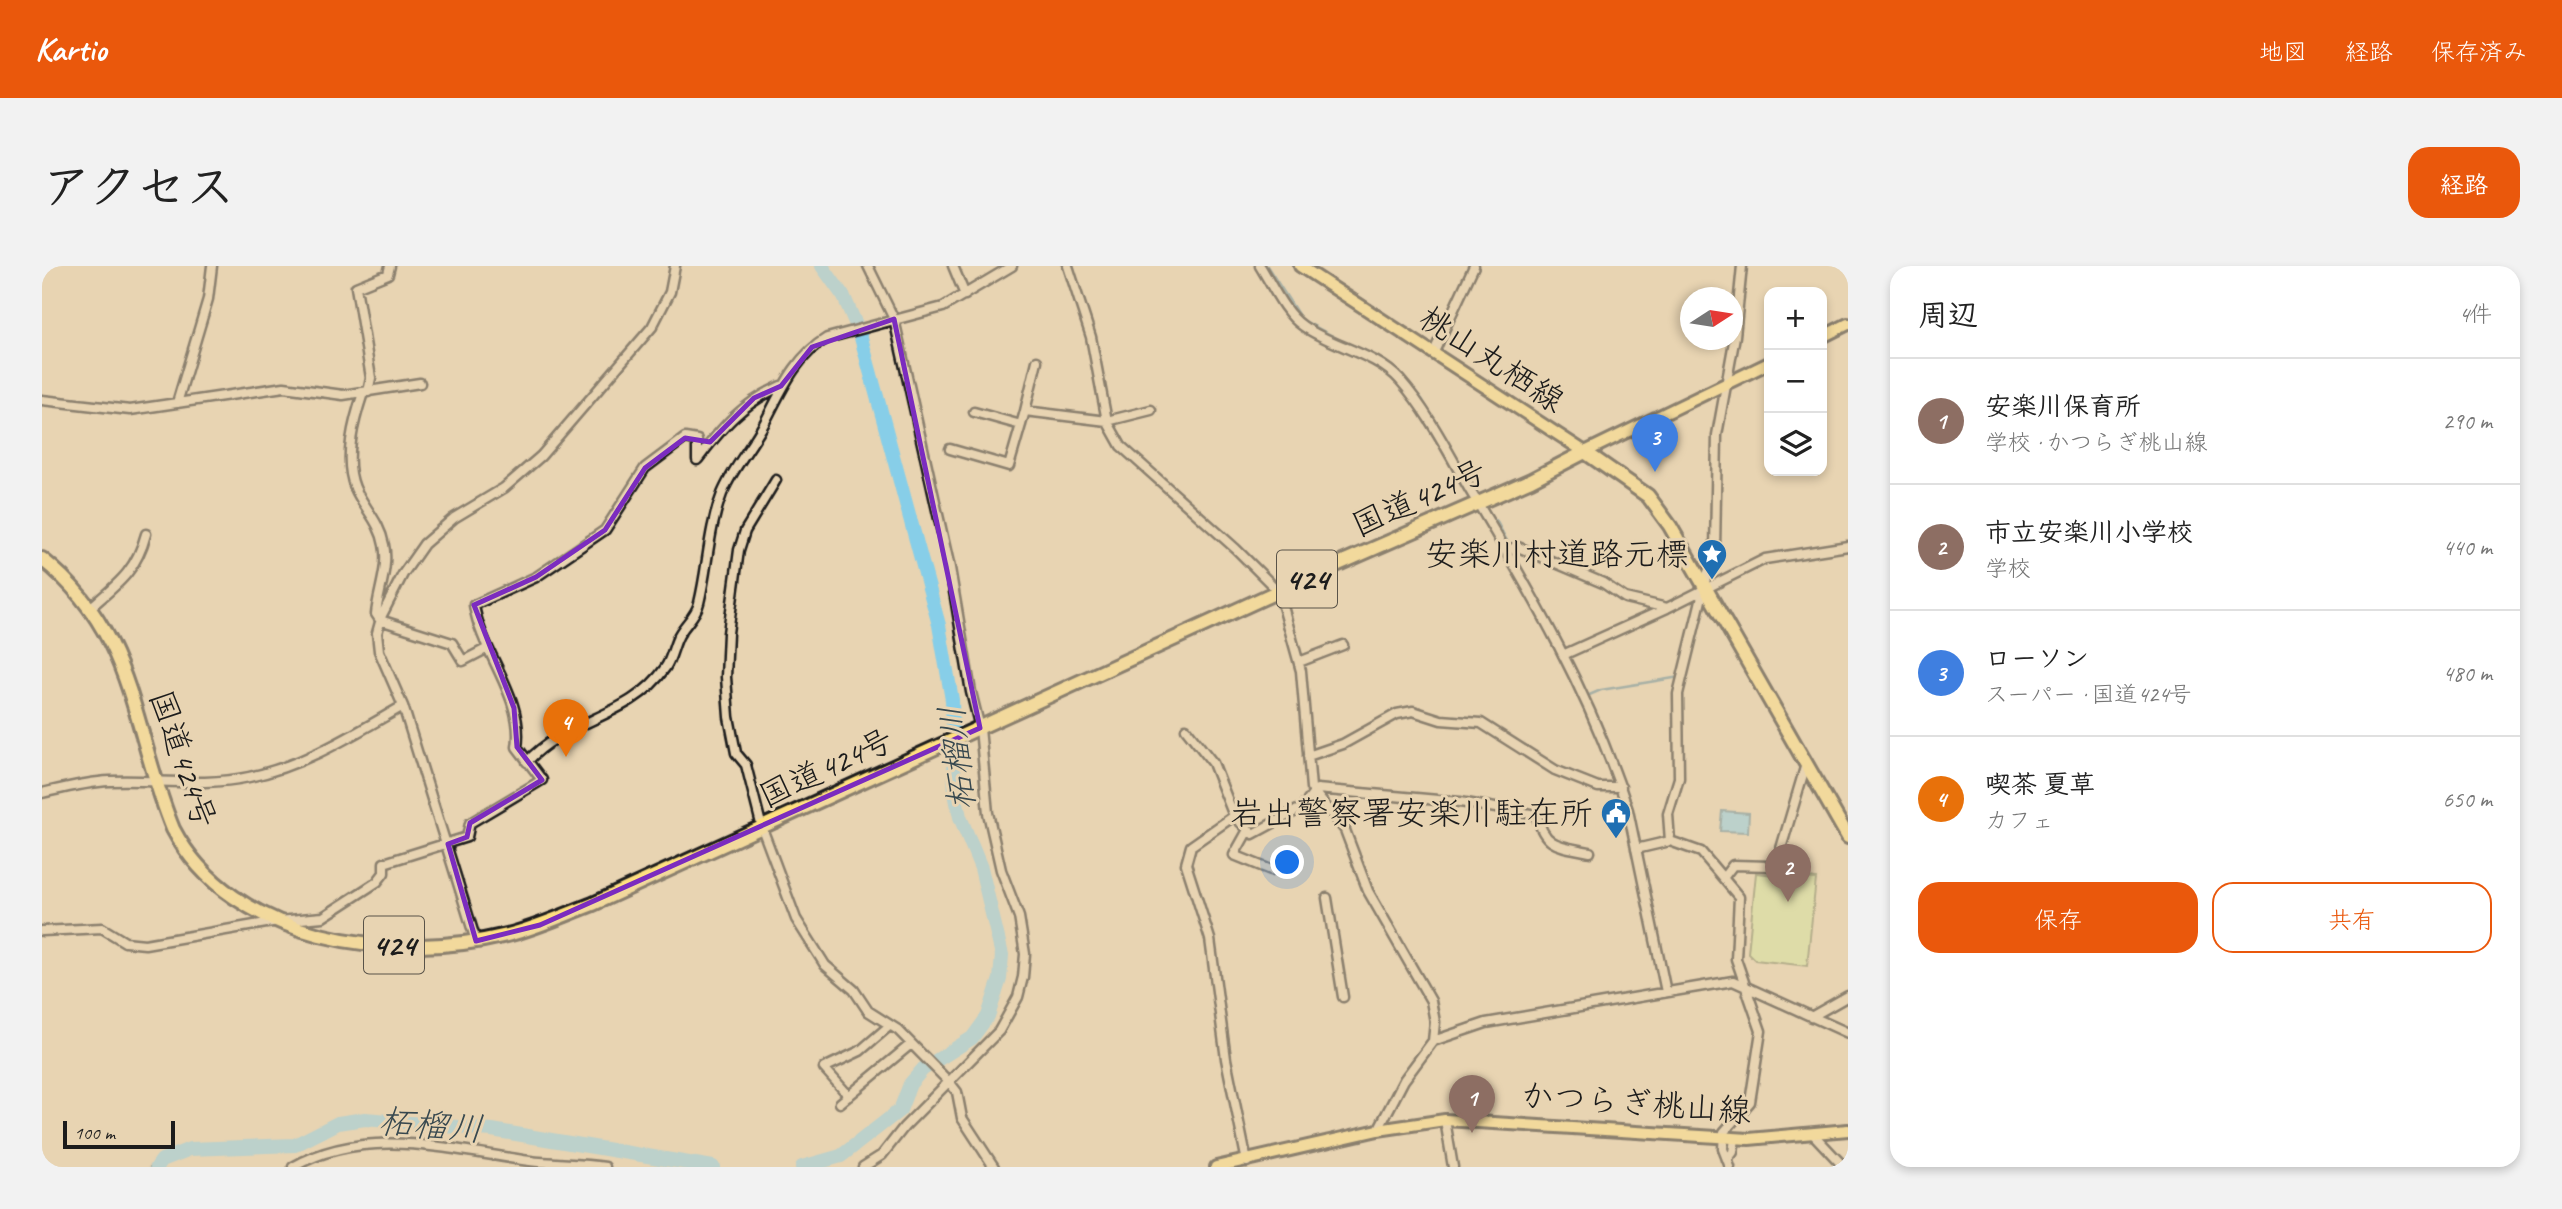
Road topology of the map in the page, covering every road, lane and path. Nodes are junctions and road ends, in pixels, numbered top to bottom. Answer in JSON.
{"nodes":[{"id":1,"x":212,"y":266,"type":"edge"},
{"id":2,"x":390,"y":266,"type":"edge"},
{"id":3,"x":675,"y":266,"type":"edge"},
{"id":4,"x":868,"y":266,"type":"edge"},
{"id":5,"x":953,"y":266,"type":"edge"},
{"id":6,"x":1012,"y":266,"type":"edge"},
{"id":7,"x":1068,"y":266,"type":"edge"},
{"id":8,"x":1260,"y":266,"type":"edge"},
{"id":9,"x":1300,"y":266,"type":"edge"},
{"id":10,"x":1742,"y":266,"type":"edge"},
{"id":11,"x":1472,"y":267,"type":"edge"},
{"id":12,"x":965,"y":295,"type":"junction"},
{"id":13,"x":890,"y":319,"type":"junction"},
{"id":14,"x":1848,"y":324,"type":"edge"},
{"id":15,"x":1827,"y":334,"type":"edge"},
{"id":16,"x":1433,"y":354,"type":"junction"},
{"id":17,"x":1037,"y":361,"type":"dead end"},
{"id":18,"x":1764,"y":366,"type":"edge"},
{"id":19,"x":420,"y":383,"type":"dead end"},
{"id":20,"x":1726,"y":385,"type":"junction"},
{"id":21,"x":781,"y":386,"type":"junction"},
{"id":22,"x":366,"y":392,"type":"junction"},
{"id":23,"x":42,"y":400,"type":"edge"},
{"id":24,"x":177,"y":403,"type":"junction"},
{"id":25,"x":1150,"y":410,"type":"dead end"},
{"id":26,"x":1025,"y":411,"type":"junction"},
{"id":27,"x":974,"y":412,"type":"dead end"},
{"id":28,"x":1107,"y":421,"type":"junction"},
{"id":29,"x":1021,"y":425,"type":"junction"},
{"id":30,"x":950,"y":449,"type":"dead end"},
{"id":31,"x":1585,"y":452,"type":"junction"},
{"id":32,"x":776,"y":480,"type":"dead end"},
{"id":33,"x":1477,"y":502,"type":"junction"},
{"id":34,"x":146,"y":534,"type":"dead end"},
{"id":35,"x":1848,"y":546,"type":"edge"},
{"id":36,"x":1509,"y":548,"type":"junction"},
{"id":37,"x":42,"y":559,"type":"edge"},
{"id":38,"x":1705,"y":589,"type":"junction"},
{"id":39,"x":1279,"y":592,"type":"junction"},
{"id":40,"x":91,"y":607,"type":"junction"},
{"id":41,"x":1667,"y":608,"type":"junction"},
{"id":42,"x":380,"y":620,"type":"junction"},
{"id":43,"x":1343,"y":645,"type":"dead end"},
{"id":44,"x":488,"y":648,"type":"junction"},
{"id":45,"x":1565,"y":654,"type":"junction"},
{"id":46,"x":1299,"y":662,"type":"junction"},
{"id":47,"x":403,"y":706,"type":"junction"},
{"id":48,"x":978,"y":729,"type":"junction"},
{"id":49,"x":1186,"y":729,"type":"dead end"},
{"id":50,"x":1308,"y":756,"type":"junction"},
{"id":51,"x":527,"y":762,"type":"junction"},
{"id":52,"x":1806,"y":764,"type":"junction"},
{"id":53,"x":156,"y":781,"type":"junction"},
{"id":54,"x":1621,"y":787,"type":"junction"},
{"id":55,"x":42,"y":793,"type":"edge"},
{"id":56,"x":1314,"y":793,"type":"junction"},
{"id":57,"x":1234,"y":816,"type":"junction"},
{"id":58,"x":762,"y":828,"type":"junction"},
{"id":59,"x":1248,"y":830,"type":"junction"},
{"id":60,"x":1848,"y":837,"type":"edge"},
{"id":61,"x":1670,"y":841,"type":"junction"},
{"id":62,"x":448,"y":845,"type":"junction"},
{"id":63,"x":1636,"y":849,"type":"junction"},
{"id":64,"x":1590,"y":852,"type":"dead end"},
{"id":65,"x":1271,"y":870,"type":"dead end"},
{"id":66,"x":1723,"y":877,"type":"junction"},
{"id":67,"x":1327,"y":898,"type":"dead end"},
{"id":68,"x":278,"y":920,"type":"junction"},
{"id":69,"x":42,"y":931,"type":"edge"},
{"id":70,"x":476,"y":941,"type":"junction"},
{"id":71,"x":1745,"y":987,"type":"junction"},
{"id":72,"x":1666,"y":992,"type":"junction"},
{"id":73,"x":1848,"y":996,"type":"edge"},
{"id":74,"x":1343,"y":998,"type":"dead end"},
{"id":75,"x":1811,"y":1017,"type":"junction"},
{"id":76,"x":888,"y":1027,"type":"junction"},
{"id":77,"x":1848,"y":1033,"type":"edge"},
{"id":78,"x":1433,"y":1041,"type":"junction"},
{"id":79,"x":912,"y":1045,"type":"junction"},
{"id":80,"x":950,"y":1083,"type":"junction"},
{"id":81,"x":849,"y":1096,"type":"junction"},
{"id":82,"x":840,"y":1103,"type":"dead end"},
{"id":83,"x":1445,"y":1120,"type":"junction"},
{"id":84,"x":1378,"y":1130,"type":"junction"},
{"id":85,"x":1848,"y":1130,"type":"edge"},
{"id":86,"x":1813,"y":1134,"type":"junction"},
{"id":87,"x":1729,"y":1138,"type":"junction"},
{"id":88,"x":1728,"y":1163,"type":"edge"},
{"id":89,"x":1243,"y":1164,"type":"edge"},
{"id":90,"x":602,"y":1165,"type":"edge"},
{"id":91,"x":567,"y":1166,"type":"edge"},
{"id":92,"x":293,"y":1167,"type":"edge"},
{"id":93,"x":863,"y":1167,"type":"edge"},
{"id":94,"x":994,"y":1167,"type":"edge"},
{"id":95,"x":1216,"y":1167,"type":"edge"},
{"id":96,"x":1453,"y":1167,"type":"edge"},
{"id":97,"x":1844,"y":1167,"type":"edge"}],
"edges":[{"from":1,"to":24,"type":"street"},
{"from":2,"to":22,"type":"street"},
{"from":3,"to":42,"type":"street"},
{"from":4,"to":13,"type":"street"},
{"from":5,"to":12,"type":"street"},
{"from":6,"to":12,"type":"street"},
{"from":7,"to":28,"type":"street"},
{"from":8,"to":33,"type":"street"},
{"from":9,"to":16,"type":"main road","name":"桃山丸栖線"},
{"from":10,"to":20,"type":"street"},
{"from":11,"to":16,"type":"street"},
{"from":12,"to":13,"type":"street"},
{"from":13,"to":21,"type":"street"},
{"from":13,"to":48,"type":"street"},
{"from":14,"to":15,"type":"main road"},
{"from":16,"to":31,"type":"main road","name":"桃山丸栖線"},
{"from":17,"to":26,"type":"street"},
{"from":18,"to":20,"type":"main road"},
{"from":19,"to":22,"type":"street"},
{"from":20,"to":31,"type":"main road"},
{"from":20,"to":38,"type":"street"},
{"from":21,"to":44,"type":"street"},
{"from":21,"to":51,"type":"street"},
{"from":22,"to":24,"type":"street"},
{"from":22,"to":42,"type":"street"},
{"from":23,"to":24,"type":"street"},
{"from":25,"to":28,"type":"street"},
{"from":26,"to":28,"type":"street"},
{"from":26,"to":29,"type":"street"},
{"from":27,"to":29,"type":"street"},
{"from":28,"to":39,"type":"street"},
{"from":29,"to":30,"type":"street"},
{"from":31,"to":33,"type":"highway","name":"国道424号","number":"424"},
{"from":31,"to":38,"type":"highway"},
{"from":32,"to":58,"type":"street"},
{"from":33,"to":36,"type":"street"},
{"from":33,"to":39,"type":"highway","name":"国道424号","number":"424"},
{"from":34,"to":40,"type":"street"},
{"from":35,"to":38,"type":"street"},
{"from":36,"to":41,"type":"street"},
{"from":36,"to":45,"type":"street"},
{"from":37,"to":40,"type":"highway","name":"国道424号","number":"424"},
{"from":38,"to":41,"type":"street"},
{"from":38,"to":52,"type":"highway"},
{"from":38,"to":61,"type":"street"},
{"from":39,"to":46,"type":"street"},
{"from":39,"to":48,"type":"highway","name":"国道424号","number":"424"},
{"from":40,"to":53,"type":"highway","name":"国道424号","number":"424"},
{"from":41,"to":45,"type":"street"},
{"from":42,"to":44,"type":"street"},
{"from":42,"to":47,"type":"street"},
{"from":43,"to":46,"type":"street"},
{"from":44,"to":51,"type":"street"},
{"from":45,"to":54,"type":"street"},
{"from":46,"to":50,"type":"street"},
{"from":47,"to":53,"type":"street"},
{"from":47,"to":62,"type":"street"},
{"from":48,"to":58,"type":"highway","name":"国道424号","number":"424"},
{"from":48,"to":80,"type":"street"},
{"from":49,"to":57,"type":"street"},
{"from":50,"to":54,"type":"street"},
{"from":50,"to":56,"type":"street"},
{"from":51,"to":62,"type":"street"},
{"from":52,"to":60,"type":"highway"},
{"from":52,"to":66,"type":"street"},
{"from":53,"to":55,"type":"street"},
{"from":53,"to":68,"type":"highway","name":"国道424号","number":"424"},
{"from":54,"to":63,"type":"street"},
{"from":56,"to":59,"type":"street"},
{"from":56,"to":64,"type":"street"},
{"from":56,"to":78,"type":"street"},
{"from":57,"to":59,"type":"street"},
{"from":57,"to":89,"type":"street"},
{"from":58,"to":70,"type":"highway","name":"国道424号","number":"424"},
{"from":58,"to":76,"type":"street"},
{"from":59,"to":65,"type":"street"},
{"from":61,"to":63,"type":"street"},
{"from":61,"to":66,"type":"street"},
{"from":62,"to":68,"type":"street"},
{"from":62,"to":70,"type":"street"},
{"from":63,"to":72,"type":"street"},
{"from":66,"to":71,"type":"street"},
{"from":67,"to":74,"type":"street"},
{"from":68,"to":69,"type":"street"},
{"from":68,"to":70,"type":"highway","name":"国道424号","number":"424"},
{"from":71,"to":72,"type":"street"},
{"from":71,"to":75,"type":"street"},
{"from":71,"to":87,"type":"street"},
{"from":72,"to":78,"type":"street"},
{"from":73,"to":75,"type":"street"},
{"from":75,"to":77,"type":"street"},
{"from":76,"to":79,"type":"street"},
{"from":76,"to":81,"type":"street"},
{"from":78,"to":84,"type":"street"},
{"from":79,"to":80,"type":"street"},
{"from":79,"to":81,"type":"street"},
{"from":80,"to":93,"type":"street"},
{"from":80,"to":94,"type":"street"},
{"from":81,"to":82,"type":"street"},
{"from":83,"to":84,"type":"main road","name":"かつらぎ桃山線"},
{"from":83,"to":87,"type":"main road","name":"かつらぎ桃山線"},
{"from":83,"to":96,"type":"street"},
{"from":84,"to":89,"type":"main road","name":"かつらぎ桃山線"},
{"from":85,"to":86,"type":"main road","name":"かつらぎ桃山線"},
{"from":86,"to":87,"type":"main road","name":"かつらぎ桃山線"},
{"from":86,"to":97,"type":"street"},
{"from":87,"to":88,"type":"street"},
{"from":89,"to":95,"type":"main road","name":"かつらぎ桃山線"},
{"from":90,"to":91,"type":"street"},
{"from":91,"to":92,"type":"street"}]}
